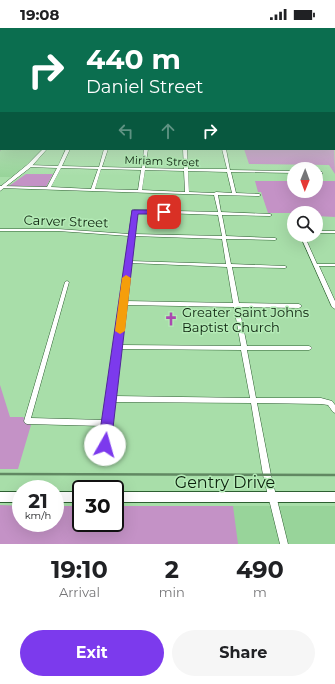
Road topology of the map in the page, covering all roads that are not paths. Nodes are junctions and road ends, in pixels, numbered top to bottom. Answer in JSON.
{"nodes":[{"id":1,"x":44,"y":150,"type":"edge"},
{"id":2,"x":68,"y":150,"type":"edge"},
{"id":3,"x":106,"y":150,"type":"edge"},
{"id":4,"x":146,"y":150,"type":"edge"},
{"id":5,"x":185,"y":150,"type":"edge"},
{"id":6,"x":224,"y":150,"type":"edge"},
{"id":7,"x":29,"y":166,"type":"junction"},
{"id":8,"x":59,"y":167,"type":"junction"},
{"id":9,"x":99,"y":168,"type":"junction"},
{"id":10,"x":143,"y":170,"type":"junction"},
{"id":11,"x":186,"y":171,"type":"junction"},
{"id":12,"x":230,"y":172,"type":"junction"},
{"id":13,"x":287,"y":172,"type":"edge"},
{"id":14,"x":1,"y":188,"type":"edge"},
{"id":15,"x":49,"y":188,"type":"junction"},
{"id":16,"x":93,"y":189,"type":"junction"},
{"id":17,"x":140,"y":191,"type":"junction"},
{"id":18,"x":187,"y":192,"type":"junction"},
{"id":19,"x":216,"y":193,"type":"junction"},
{"id":20,"x":234,"y":193,"type":"junction"},
{"id":21,"x":259,"y":195,"type":"dead end"},
{"id":22,"x":219,"y":214,"type":"junction"},
{"id":23,"x":270,"y":215,"type":"dead end"},
{"id":24,"x":0,"y":230,"type":"edge"},
{"id":25,"x":323,"y":232,"type":"edge"},
{"id":26,"x":335,"y":232,"type":"edge"},
{"id":27,"x":131,"y":234,"type":"junction"},
{"id":28,"x":223,"y":237,"type":"junction"},
{"id":29,"x":275,"y":239,"type":"dead end"},
{"id":30,"x":305,"y":242,"type":"edge"},
{"id":31,"x":128,"y":262,"type":"junction"},
{"id":32,"x":229,"y":265,"type":"junction"},
{"id":33,"x":316,"y":265,"type":"junction"},
{"id":34,"x":335,"y":265,"type":"edge"},
{"id":35,"x":285,"y":267,"type":"dead end"},
{"id":36,"x":67,"y":282,"type":"dead end"},
{"id":37,"x":124,"y":303,"type":"junction"},
{"id":38,"x":237,"y":305,"type":"junction"},
{"id":39,"x":299,"y":306,"type":"dead end"},
{"id":40,"x":335,"y":306,"type":"edge"},
{"id":41,"x":117,"y":347,"type":"junction"},
{"id":42,"x":244,"y":347,"type":"junction"},
{"id":43,"x":309,"y":348,"type":"dead end"},
{"id":44,"x":111,"y":399,"type":"junction"},
{"id":45,"x":253,"y":400,"type":"junction"},
{"id":46,"x":335,"y":410,"type":"edge"},
{"id":47,"x":108,"y":423,"type":"junction"},
{"id":48,"x":103,"y":456,"type":"dead end"},
{"id":49,"x":0,"y":497,"type":"edge"},
{"id":50,"x":12,"y":497,"type":"edge"},
{"id":51,"x":124,"y":497,"type":"edge"},
{"id":52,"x":272,"y":497,"type":"junction"},
{"id":53,"x":335,"y":497,"type":"edge"},
{"id":54,"x":284,"y":544,"type":"edge"}],
"edges":[{"from":1,"to":7,"type":"main road"},
{"from":2,"to":8,"type":"street"},
{"from":3,"to":9,"type":"street"},
{"from":4,"to":10,"type":"street"},
{"from":5,"to":11,"type":"street"},
{"from":6,"to":12,"type":"street"},
{"from":7,"to":8,"type":"street","name":"Miriam Street"},
{"from":7,"to":14,"type":"main road"},
{"from":8,"to":9,"type":"street","name":"Miriam Street"},
{"from":8,"to":15,"type":"street"},
{"from":9,"to":10,"type":"street","name":"Miriam Street"},
{"from":9,"to":16,"type":"street"},
{"from":10,"to":11,"type":"street","name":"Miriam Street"},
{"from":10,"to":17,"type":"street"},
{"from":11,"to":12,"type":"street","name":"Miriam Street"},
{"from":11,"to":18,"type":"street"},
{"from":12,"to":13,"type":"street","name":"Miriam Street"},
{"from":12,"to":20,"type":"street"},
{"from":14,"to":15,"type":"street"},
{"from":15,"to":16,"type":"street"},
{"from":16,"to":17,"type":"street"},
{"from":17,"to":18,"type":"street"},
{"from":18,"to":19,"type":"street"},
{"from":19,"to":20,"type":"street"},
{"from":19,"to":22,"type":"street"},
{"from":20,"to":21,"type":"street"},
{"from":22,"to":23,"type":"street"},
{"from":22,"to":27,"type":"street"},
{"from":22,"to":28,"type":"street"},
{"from":24,"to":27,"type":"street","name":"Carver Street"},
{"from":25,"to":26,"type":"street"},
{"from":27,"to":28,"type":"street","name":"Carver Street"},
{"from":27,"to":31,"type":"street"},
{"from":28,"to":29,"type":"street","name":"Carver Street"},
{"from":28,"to":32,"type":"street"},
{"from":30,"to":33,"type":"street"},
{"from":31,"to":32,"type":"street"},
{"from":31,"to":37,"type":"street"},
{"from":32,"to":35,"type":"street"},
{"from":32,"to":38,"type":"street"},
{"from":33,"to":34,"type":"street"},
{"from":33,"to":40,"type":"street"},
{"from":36,"to":47,"type":"street"},
{"from":37,"to":38,"type":"street"},
{"from":37,"to":41,"type":"street"},
{"from":38,"to":39,"type":"street"},
{"from":38,"to":42,"type":"street"},
{"from":41,"to":42,"type":"street"},
{"from":41,"to":44,"type":"street"},
{"from":42,"to":43,"type":"street"},
{"from":42,"to":45,"type":"street"},
{"from":44,"to":45,"type":"street"},
{"from":44,"to":47,"type":"street"},
{"from":45,"to":46,"type":"street"},
{"from":45,"to":52,"type":"street"},
{"from":47,"to":48,"type":"street"},
{"from":49,"to":50,"type":"street"},
{"from":51,"to":52,"type":"street","name":"Gentry Drive"},
{"from":52,"to":53,"type":"street","name":"Gentry Drive"},
{"from":52,"to":54,"type":"street"}]}
